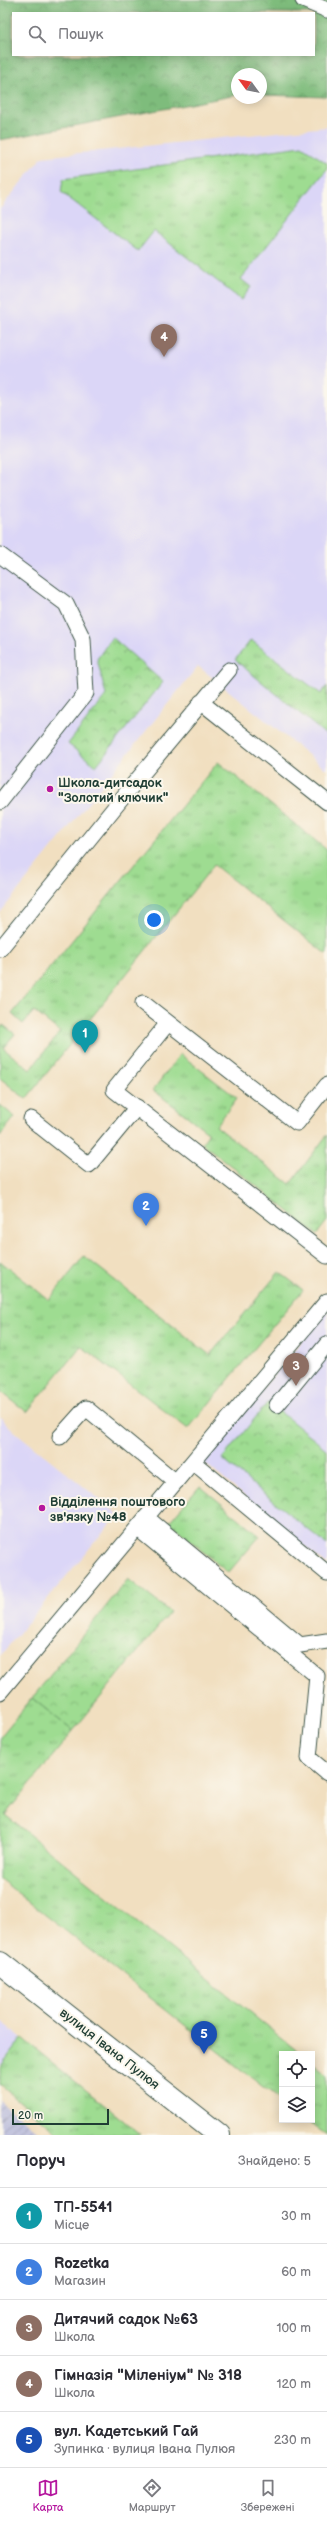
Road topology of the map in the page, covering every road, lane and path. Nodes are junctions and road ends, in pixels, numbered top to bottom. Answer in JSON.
{"nodes":[{"id":1,"x":303,"y":0,"type":"edge"},
{"id":2,"x":327,"y":10,"type":"edge"},
{"id":3,"x":0,"y":555,"type":"edge"},
{"id":4,"x":229,"y":670,"type":"dead end"},
{"id":5,"x":201,"y":702,"type":"junction"},
{"id":6,"x":0,"y":802,"type":"edge"},
{"id":7,"x":327,"y":802,"type":"edge"},
{"id":8,"x":0,"y":949,"type":"edge"},
{"id":9,"x":143,"y":1003,"type":"dead end"},
{"id":10,"x":168,"y":1023,"type":"junction"},
{"id":11,"x":327,"y":1085,"type":"edge"},
{"id":12,"x":137,"y":1107,"type":"junction"},
{"id":13,"x":32,"y":1119,"type":"dead end"},
{"id":14,"x":327,"y":1256,"type":"edge"},
{"id":15,"x":327,"y":1301,"type":"edge"},
{"id":16,"x":327,"y":1344,"type":"edge"},
{"id":17,"x":277,"y":1405,"type":"dead end"},
{"id":18,"x":60,"y":1437,"type":"dead end"},
{"id":19,"x":192,"y":1462,"type":"junction"},
{"id":20,"x":176,"y":1482,"type":"junction"},
{"id":21,"x":142,"y":1523,"type":"junction"},
{"id":22,"x":327,"y":1573,"type":"edge"},
{"id":23,"x":327,"y":1641,"type":"edge"},
{"id":24,"x":0,"y":1692,"type":"edge"},
{"id":25,"x":327,"y":1773,"type":"edge"},
{"id":26,"x":0,"y":1963,"type":"edge"},
{"id":27,"x":219,"y":2135,"type":"edge"}],
"edges":[{"from":1,"to":2,"type":"lane"},
{"from":3,"to":6,"type":"lane"},
{"from":4,"to":5,"type":"lane"},
{"from":5,"to":7,"type":"lane"},
{"from":5,"to":8,"type":"lane"},
{"from":9,"to":10,"type":"lane"},
{"from":10,"to":11,"type":"lane"},
{"from":10,"to":12,"type":"lane"},
{"from":12,"to":13,"type":"lane"},
{"from":12,"to":14,"type":"lane"},
{"from":15,"to":19,"type":"lane"},
{"from":16,"to":17,"type":"lane"},
{"from":18,"to":20,"type":"lane"},
{"from":19,"to":20,"type":"lane"},
{"from":19,"to":22,"type":"lane"},
{"from":20,"to":21,"type":"lane"},
{"from":21,"to":23,"type":"lane"},
{"from":21,"to":24,"type":"lane"},
{"from":21,"to":25,"type":"lane"},
{"from":26,"to":27,"type":"street","name":"вулиця Івана Пулюя"}]}
